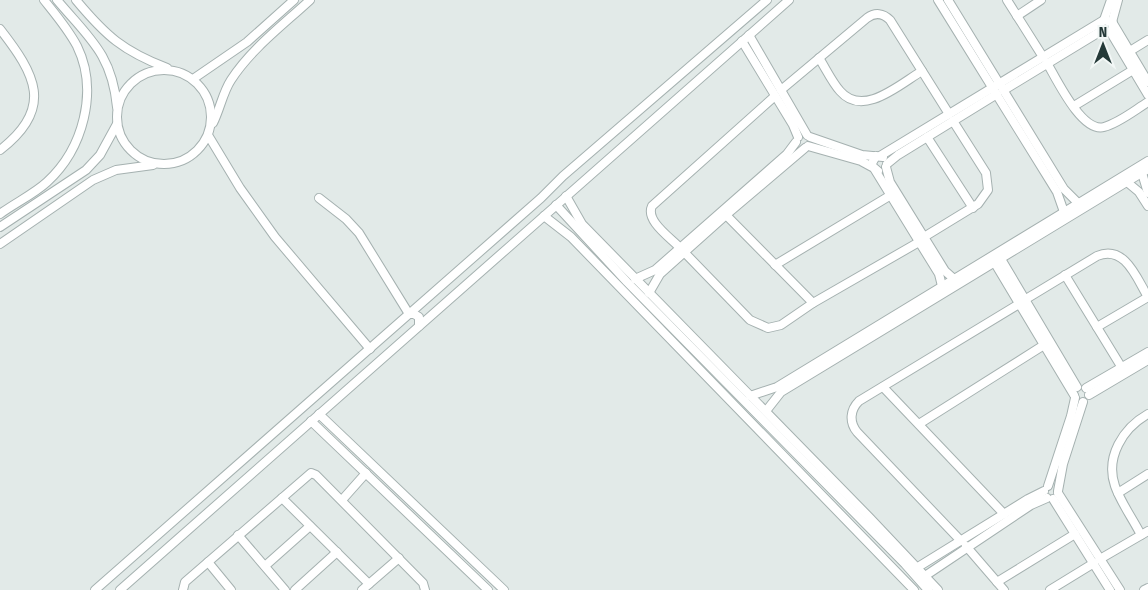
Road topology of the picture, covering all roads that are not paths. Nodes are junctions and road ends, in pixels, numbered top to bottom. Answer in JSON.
{"nodes":[{"id":1,"x":44,"y":0,"type":"edge"},
{"id":2,"x":57,"y":0,"type":"edge"},
{"id":3,"x":76,"y":0,"type":"edge"},
{"id":4,"x":294,"y":0,"type":"edge"},
{"id":5,"x":310,"y":0,"type":"edge"},
{"id":6,"x":766,"y":0,"type":"edge"},
{"id":7,"x":789,"y":0,"type":"edge"},
{"id":8,"x":938,"y":0,"type":"edge"},
{"id":9,"x":948,"y":0,"type":"edge"},
{"id":10,"x":1007,"y":0,"type":"edge"},
{"id":11,"x":1041,"y":0,"type":"edge"},
{"id":12,"x":1111,"y":0,"type":"edge"},
{"id":13,"x":1118,"y":0,"type":"edge"},
{"id":14,"x":1017,"y":16,"type":"junction"},
{"id":15,"x":954,"y":18,"type":"junction"},
{"id":16,"x":1108,"y":24,"type":"junction"},
{"id":17,"x":0,"y":29,"type":"edge"},
{"id":18,"x":749,"y":35,"type":"junction"},
{"id":19,"x":1148,"y":40,"type":"edge"},
{"id":20,"x":742,"y":41,"type":"junction"},
{"id":21,"x":1130,"y":52,"type":"junction"},
{"id":22,"x":819,"y":58,"type":"junction"},
{"id":23,"x":1045,"y":60,"type":"junction"},
{"id":24,"x":1133,"y":70,"type":"junction"},
{"id":25,"x":176,"y":71,"type":"junction"},
{"id":26,"x":922,"y":71,"type":"junction"},
{"id":27,"x":193,"y":79,"type":"junction"},
{"id":28,"x":1148,"y":82,"type":"edge"},
{"id":29,"x":671,"y":84,"type":"junction"},
{"id":30,"x":998,"y":89,"type":"junction"},
{"id":31,"x":778,"y":93,"type":"junction"},
{"id":32,"x":681,"y":95,"type":"junction"},
{"id":33,"x":1148,"y":95,"type":"edge"},
{"id":34,"x":650,"y":102,"type":"junction"},
{"id":35,"x":1148,"y":102,"type":"edge"},
{"id":36,"x":1074,"y":106,"type":"junction"},
{"id":37,"x":117,"y":112,"type":"junction"},
{"id":38,"x":660,"y":114,"type":"junction"},
{"id":39,"x":951,"y":117,"type":"junction"},
{"id":40,"x":117,"y":124,"type":"junction"},
{"id":41,"x":209,"y":132,"type":"junction"},
{"id":42,"x":808,"y":136,"type":"junction"},
{"id":43,"x":927,"y":136,"type":"junction"},
{"id":44,"x":1028,"y":138,"type":"junction"},
{"id":45,"x":797,"y":140,"type":"junction"},
{"id":46,"x":807,"y":147,"type":"junction"},
{"id":47,"x":0,"y":150,"type":"edge"},
{"id":48,"x":878,"y":156,"type":"junction"},
{"id":49,"x":1148,"y":161,"type":"edge"},
{"id":50,"x":159,"y":164,"type":"junction"},
{"id":51,"x":887,"y":165,"type":"junction"},
{"id":52,"x":873,"y":169,"type":"junction"},
{"id":53,"x":1145,"y":171,"type":"edge"},
{"id":54,"x":68,"y":182,"type":"junction"},
{"id":55,"x":1127,"y":182,"type":"junction"},
{"id":56,"x":76,"y":192,"type":"junction"},
{"id":57,"x":1148,"y":193,"type":"edge"},
{"id":58,"x":891,"y":195,"type":"junction"},
{"id":59,"x":566,"y":196,"type":"junction"},
{"id":60,"x":319,"y":198,"type":"dead end"},
{"id":61,"x":1082,"y":204,"type":"junction"},
{"id":62,"x":556,"y":205,"type":"junction"},
{"id":63,"x":1148,"y":206,"type":"edge"},
{"id":64,"x":973,"y":208,"type":"junction"},
{"id":65,"x":1064,"y":212,"type":"junction"},
{"id":66,"x":0,"y":214,"type":"edge"},
{"id":67,"x":726,"y":215,"type":"junction"},
{"id":68,"x":544,"y":216,"type":"junction"},
{"id":69,"x":0,"y":227,"type":"edge"},
{"id":70,"x":922,"y":240,"type":"junction"},
{"id":71,"x":0,"y":244,"type":"edge"},
{"id":72,"x":682,"y":250,"type":"junction"},
{"id":73,"x":995,"y":259,"type":"junction"},
{"id":74,"x":775,"y":265,"type":"junction"},
{"id":75,"x":1065,"y":275,"type":"junction"},
{"id":76,"x":635,"y":279,"type":"junction"},
{"id":77,"x":954,"y":279,"type":"junction"},
{"id":78,"x":942,"y":286,"type":"junction"},
{"id":79,"x":649,"y":293,"type":"junction"},
{"id":80,"x":432,"y":294,"type":"junction"},
{"id":81,"x":1148,"y":297,"type":"edge"},
{"id":82,"x":1022,"y":302,"type":"junction"},
{"id":83,"x":813,"y":303,"type":"junction"},
{"id":84,"x":442,"y":305,"type":"junction"},
{"id":85,"x":409,"y":314,"type":"junction"},
{"id":86,"x":419,"y":326,"type":"junction"},
{"id":87,"x":1097,"y":327,"type":"junction"},
{"id":88,"x":1044,"y":345,"type":"junction"},
{"id":89,"x":370,"y":349,"type":"junction"},
{"id":90,"x":1148,"y":352,"type":"edge"},
{"id":91,"x":1148,"y":360,"type":"edge"},
{"id":92,"x":1122,"y":368,"type":"junction"},
{"id":93,"x":883,"y":387,"type":"junction"},
{"id":94,"x":1077,"y":388,"type":"junction"},
{"id":95,"x":1088,"y":392,"type":"junction"},
{"id":96,"x":739,"y":396,"type":"junction"},
{"id":97,"x":750,"y":396,"type":"junction"},
{"id":98,"x":1074,"y":397,"type":"junction"},
{"id":99,"x":732,"y":402,"type":"junction"},
{"id":100,"x":1083,"y":402,"type":"junction"},
{"id":101,"x":766,"y":410,"type":"junction"},
{"id":102,"x":319,"y":414,"type":"junction"},
{"id":103,"x":1148,"y":414,"type":"edge"},
{"id":104,"x":311,"y":421,"type":"junction"},
{"id":105,"x":286,"y":423,"type":"junction"},
{"id":106,"x":919,"y":424,"type":"junction"},
{"id":107,"x":298,"y":434,"type":"junction"},
{"id":108,"x":366,"y":474,"type":"junction"},
{"id":109,"x":1148,"y":474,"type":"edge"},
{"id":110,"x":1052,"y":493,"type":"junction"},
{"id":111,"x":1118,"y":493,"type":"junction"},
{"id":112,"x":282,"y":498,"type":"junction"},
{"id":113,"x":342,"y":500,"type":"junction"},
{"id":114,"x":194,"y":505,"type":"junction"},
{"id":115,"x":1004,"y":514,"type":"junction"},
{"id":116,"x":204,"y":516,"type":"junction"},
{"id":117,"x":310,"y":526,"type":"junction"},
{"id":118,"x":1145,"y":533,"type":"edge"},
{"id":119,"x":1075,"y":534,"type":"junction"},
{"id":120,"x":238,"y":535,"type":"junction"},
{"id":121,"x":964,"y":543,"type":"junction"},
{"id":122,"x":337,"y":552,"type":"junction"},
{"id":123,"x":399,"y":558,"type":"junction"},
{"id":124,"x":1097,"y":561,"type":"junction"},
{"id":125,"x":208,"y":562,"type":"junction"},
{"id":126,"x":265,"y":566,"type":"junction"},
{"id":127,"x":918,"y":567,"type":"junction"},
{"id":128,"x":925,"y":576,"type":"junction"},
{"id":129,"x":997,"y":582,"type":"junction"},
{"id":130,"x":368,"y":584,"type":"junction"},
{"id":131,"x":1148,"y":588,"type":"edge"},
{"id":132,"x":95,"y":590,"type":"edge"},
{"id":133,"x":120,"y":590,"type":"edge"},
{"id":134,"x":184,"y":590,"type":"edge"},
{"id":135,"x":231,"y":590,"type":"edge"},
{"id":136,"x":285,"y":590,"type":"edge"},
{"id":137,"x":295,"y":590,"type":"edge"},
{"id":138,"x":362,"y":590,"type":"edge"},
{"id":139,"x":424,"y":590,"type":"edge"},
{"id":140,"x":488,"y":590,"type":"edge"},
{"id":141,"x":504,"y":590,"type":"edge"},
{"id":142,"x":914,"y":590,"type":"edge"},
{"id":143,"x":928,"y":590,"type":"edge"},
{"id":144,"x":938,"y":590,"type":"edge"},
{"id":145,"x":1004,"y":590,"type":"edge"},
{"id":146,"x":1050,"y":590,"type":"edge"},
{"id":147,"x":1110,"y":590,"type":"edge"},
{"id":148,"x":1120,"y":590,"type":"edge"},
{"id":149,"x":1144,"y":590,"type":"edge"}],
"edges":[{"from":1,"to":66,"type":"street"},
{"from":2,"to":37,"type":"street"},
{"from":3,"to":25,"type":"street"},
{"from":4,"to":27,"type":"street"},
{"from":5,"to":41,"type":"street"},
{"from":6,"to":29,"type":"street"},
{"from":7,"to":18,"type":"street"},
{"from":8,"to":15,"type":"street"},
{"from":9,"to":15,"type":"street"},
{"from":10,"to":14,"type":"street"},
{"from":11,"to":14,"type":"street"},
{"from":12,"to":16,"type":"street"},
{"from":13,"to":16,"type":"street"},
{"from":14,"to":23,"type":"street"},
{"from":15,"to":30,"type":"street"},
{"from":16,"to":21,"type":"street"},
{"from":16,"to":23,"type":"street"},
{"from":16,"to":23,"type":"street"},
{"from":16,"to":24,"type":"street"},
{"from":17,"to":47,"type":"street"},
{"from":18,"to":20,"type":"street"},
{"from":18,"to":31,"type":"street"},
{"from":19,"to":21,"type":"street"},
{"from":20,"to":31,"type":"street"},
{"from":20,"to":32,"type":"street"},
{"from":21,"to":28,"type":"street"},
{"from":22,"to":26,"type":"street"},
{"from":22,"to":26,"type":"street"},
{"from":22,"to":31,"type":"street"},
{"from":23,"to":30,"type":"street"},
{"from":23,"to":36,"type":"street"},
{"from":24,"to":33,"type":"street"},
{"from":24,"to":36,"type":"street"},
{"from":25,"to":27,"type":"street"},
{"from":25,"to":37,"type":"street"},
{"from":26,"to":39,"type":"street"},
{"from":27,"to":41,"type":"street"},
{"from":29,"to":32,"type":"street"},
{"from":29,"to":34,"type":"street"},
{"from":30,"to":39,"type":"street"},
{"from":30,"to":44,"type":"street"},
{"from":31,"to":42,"type":"street"},
{"from":31,"to":45,"type":"street"},
{"from":31,"to":72,"type":"street"},
{"from":32,"to":38,"type":"street"},
{"from":34,"to":38,"type":"street"},
{"from":34,"to":80,"type":"street"},
{"from":35,"to":36,"type":"street"},
{"from":37,"to":40,"type":"street"},
{"from":38,"to":59,"type":"street"},
{"from":39,"to":43,"type":"street"},
{"from":39,"to":48,"type":"street"},
{"from":39,"to":64,"type":"street"},
{"from":40,"to":50,"type":"street"},
{"from":40,"to":54,"type":"street"},
{"from":41,"to":50,"type":"street"},
{"from":41,"to":89,"type":"street"},
{"from":42,"to":45,"type":"street"},
{"from":42,"to":46,"type":"street"},
{"from":42,"to":48,"type":"street"},
{"from":43,"to":51,"type":"street"},
{"from":43,"to":64,"type":"street"},
{"from":44,"to":61,"type":"street"},
{"from":44,"to":65,"type":"street"},
{"from":45,"to":46,"type":"street"},
{"from":45,"to":72,"type":"street"},
{"from":46,"to":52,"type":"street"},
{"from":46,"to":67,"type":"street"},
{"from":48,"to":51,"type":"street"},
{"from":48,"to":52,"type":"street"},
{"from":49,"to":61,"type":"street"},
{"from":50,"to":56,"type":"street"},
{"from":51,"to":52,"type":"street"},
{"from":51,"to":70,"type":"street"},
{"from":52,"to":58,"type":"street"},
{"from":53,"to":55,"type":"street"},
{"from":53,"to":57,"type":"street"},
{"from":54,"to":56,"type":"street"},
{"from":54,"to":69,"type":"street"},
{"from":55,"to":61,"type":"street"},
{"from":55,"to":63,"type":"street"},
{"from":56,"to":71,"type":"street"},
{"from":58,"to":70,"type":"street"},
{"from":58,"to":74,"type":"street"},
{"from":59,"to":62,"type":"street"},
{"from":59,"to":76,"type":"street"},
{"from":60,"to":85,"type":"street"},
{"from":61,"to":65,"type":"street"},
{"from":61,"to":73,"type":"street"},
{"from":62,"to":68,"type":"street"},
{"from":62,"to":96,"type":"street"},
{"from":64,"to":70,"type":"street"},
{"from":65,"to":73,"type":"street"},
{"from":67,"to":72,"type":"street"},
{"from":67,"to":74,"type":"street"},
{"from":68,"to":84,"type":"street"},
{"from":68,"to":99,"type":"street"},
{"from":70,"to":77,"type":"street"},
{"from":70,"to":78,"type":"street"},
{"from":70,"to":83,"type":"street"},
{"from":72,"to":76,"type":"street"},
{"from":72,"to":79,"type":"street"},
{"from":72,"to":83,"type":"street"},
{"from":73,"to":77,"type":"street"},
{"from":73,"to":82,"type":"street"},
{"from":73,"to":101,"type":"street"},
{"from":74,"to":83,"type":"street"},
{"from":75,"to":81,"type":"street"},
{"from":75,"to":82,"type":"street"},
{"from":75,"to":87,"type":"street"},
{"from":76,"to":79,"type":"street"},
{"from":77,"to":78,"type":"street"},
{"from":78,"to":97,"type":"street"},
{"from":79,"to":97,"type":"street"},
{"from":80,"to":84,"type":"street"},
{"from":80,"to":85,"type":"street"},
{"from":81,"to":87,"type":"street"},
{"from":82,"to":88,"type":"street"},
{"from":82,"to":93,"type":"street"},
{"from":82,"to":94,"type":"street"},
{"from":84,"to":86,"type":"street"},
{"from":85,"to":86,"type":"street"},
{"from":85,"to":89,"type":"street"},
{"from":86,"to":102,"type":"street"},
{"from":87,"to":92,"type":"street"},
{"from":88,"to":98,"type":"street"},
{"from":88,"to":106,"type":"street"},
{"from":89,"to":105,"type":"street"},
{"from":90,"to":92,"type":"street"},
{"from":91,"to":95,"type":"street"},
{"from":92,"to":95,"type":"street"},
{"from":93,"to":106,"type":"street"},
{"from":93,"to":121,"type":"street"},
{"from":94,"to":95,"type":"street"},
{"from":94,"to":98,"type":"street"},
{"from":95,"to":100,"type":"street"},
{"from":96,"to":99,"type":"street"},
{"from":96,"to":143,"type":"street"},
{"from":97,"to":101,"type":"street"},
{"from":98,"to":100,"type":"street"},
{"from":98,"to":110,"type":"street"},
{"from":99,"to":142,"type":"street"},
{"from":100,"to":110,"type":"street"},
{"from":101,"to":127,"type":"street"},
{"from":102,"to":104,"type":"street"},
{"from":102,"to":141,"type":"street"},
{"from":103,"to":111,"type":"street"},
{"from":104,"to":107,"type":"street"},
{"from":104,"to":108,"type":"street"},
{"from":105,"to":107,"type":"street"},
{"from":105,"to":114,"type":"street"},
{"from":106,"to":115,"type":"street"},
{"from":107,"to":116,"type":"street"},
{"from":108,"to":113,"type":"street"},
{"from":108,"to":140,"type":"street"},
{"from":109,"to":111,"type":"street"},
{"from":110,"to":115,"type":"street"},
{"from":110,"to":119,"type":"street"},
{"from":110,"to":121,"type":"street"},
{"from":110,"to":124,"type":"street"},
{"from":111,"to":118,"type":"street"},
{"from":112,"to":113,"type":"street"},
{"from":112,"to":117,"type":"street"},
{"from":112,"to":120,"type":"street"},
{"from":113,"to":123,"type":"street"},
{"from":114,"to":116,"type":"street"},
{"from":114,"to":132,"type":"street"},
{"from":115,"to":121,"type":"street"},
{"from":116,"to":133,"type":"street"},
{"from":117,"to":122,"type":"street"},
{"from":117,"to":126,"type":"street"},
{"from":118,"to":124,"type":"street"},
{"from":119,"to":124,"type":"street"},
{"from":119,"to":129,"type":"street"},
{"from":120,"to":125,"type":"street"},
{"from":120,"to":126,"type":"street"},
{"from":121,"to":127,"type":"street"},
{"from":121,"to":128,"type":"street"},
{"from":121,"to":129,"type":"street"},
{"from":122,"to":130,"type":"street"},
{"from":122,"to":137,"type":"street"},
{"from":123,"to":130,"type":"street"},
{"from":123,"to":139,"type":"street"},
{"from":124,"to":146,"type":"street"},
{"from":124,"to":147,"type":"street"},
{"from":124,"to":148,"type":"street"},
{"from":125,"to":134,"type":"street"},
{"from":125,"to":135,"type":"street"},
{"from":126,"to":136,"type":"street"},
{"from":127,"to":128,"type":"street"},
{"from":128,"to":144,"type":"street"},
{"from":129,"to":145,"type":"street"},
{"from":130,"to":138,"type":"street"},
{"from":131,"to":149,"type":"street"}]}
